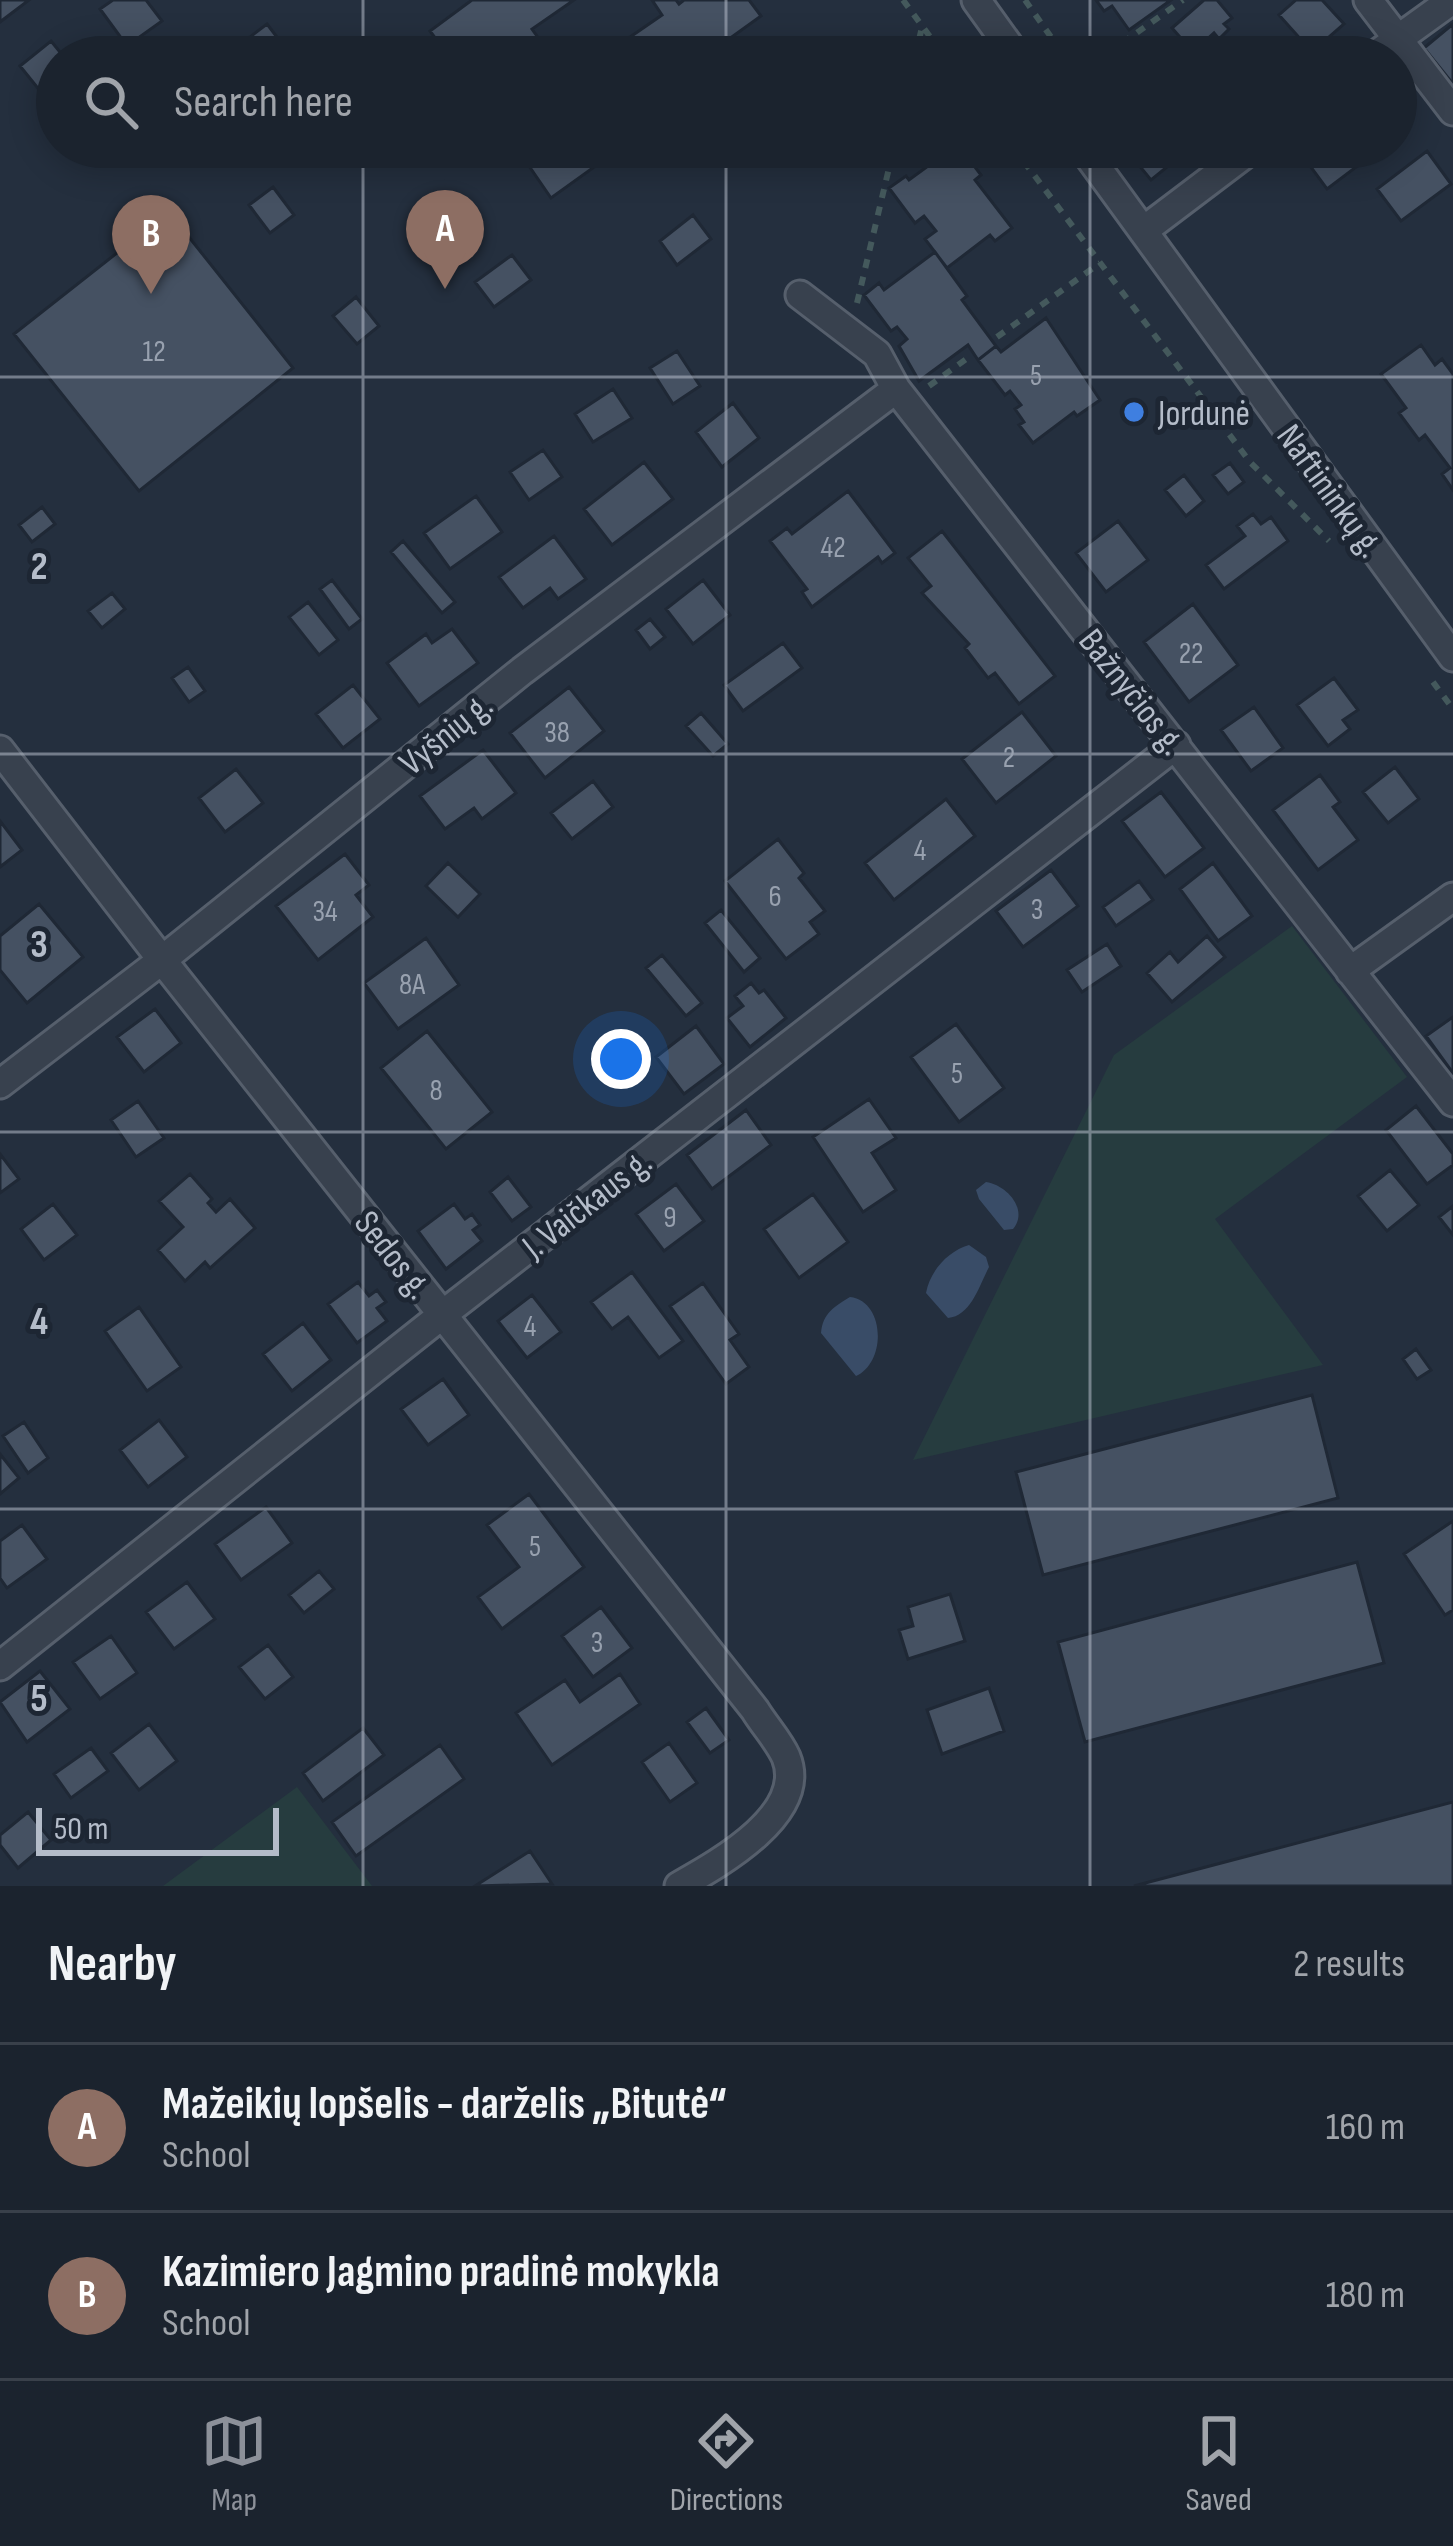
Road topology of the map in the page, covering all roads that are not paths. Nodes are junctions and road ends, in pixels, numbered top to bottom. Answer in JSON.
{"nodes":[{"id":1,"x":976,"y":0,"type":"edge"},
{"id":2,"x":1368,"y":0,"type":"edge"},
{"id":3,"x":1452,"y":0,"type":"edge"},
{"id":4,"x":1002,"y":36,"type":"edge"},
{"id":5,"x":1380,"y":36,"type":"edge"},
{"id":6,"x":1401,"y":36,"type":"edge"},
{"id":7,"x":1417,"y":78,"type":"edge"},
{"id":8,"x":1453,"y":111,"type":"edge"},
{"id":9,"x":1097,"y":168,"type":"edge"},
{"id":10,"x":1226,"y":168,"type":"edge"},
{"id":11,"x":1143,"y":231,"type":"junction"},
{"id":12,"x":800,"y":296,"type":"dead end"},
{"id":13,"x":902,"y":396,"type":"junction"},
{"id":14,"x":1453,"y":657,"type":"edge"},
{"id":15,"x":1176,"y":745,"type":"junction"},
{"id":16,"x":0,"y":750,"type":"edge"},
{"id":17,"x":1453,"y":897,"type":"edge"},
{"id":18,"x":161,"y":960,"type":"junction"},
{"id":19,"x":1350,"y":970,"type":"junction"},
{"id":20,"x":0,"y":1084,"type":"edge"},
{"id":21,"x":1453,"y":1102,"type":"edge"},
{"id":22,"x":442,"y":1315,"type":"junction"},
{"id":23,"x":0,"y":1666,"type":"edge"},
{"id":24,"x":679,"y":1886,"type":"edge"}],
"edges":[{"from":1,"to":4,"type":"street"},
{"from":2,"to":5,"type":"street"},
{"from":3,"to":6,"type":"street"},
{"from":7,"to":8,"type":"street"},
{"from":9,"to":11,"type":"street","name":"Naftininkų g."},
{"from":10,"to":11,"type":"street"},
{"from":11,"to":14,"type":"street","name":"Naftininkų g."},
{"from":12,"to":13,"type":"street","name":"Bažnyčios g."},
{"from":13,"to":15,"type":"street","name":"Bažnyčios g."},
{"from":13,"to":18,"type":"street","name":"Vyšnių g."},
{"from":15,"to":19,"type":"street","name":"Bažnyčios g."},
{"from":15,"to":22,"type":"street","name":"J. Vaičkaus g."},
{"from":16,"to":18,"type":"street","name":"Sedos g."},
{"from":17,"to":19,"type":"street"},
{"from":18,"to":20,"type":"street","name":"Vyšnių g."},
{"from":18,"to":22,"type":"street","name":"Sedos g."},
{"from":19,"to":21,"type":"street","name":"Bažnyčios g."},
{"from":22,"to":23,"type":"street","name":"J. Vaičkaus g."},
{"from":22,"to":24,"type":"street","name":"Sedos g."}]}
